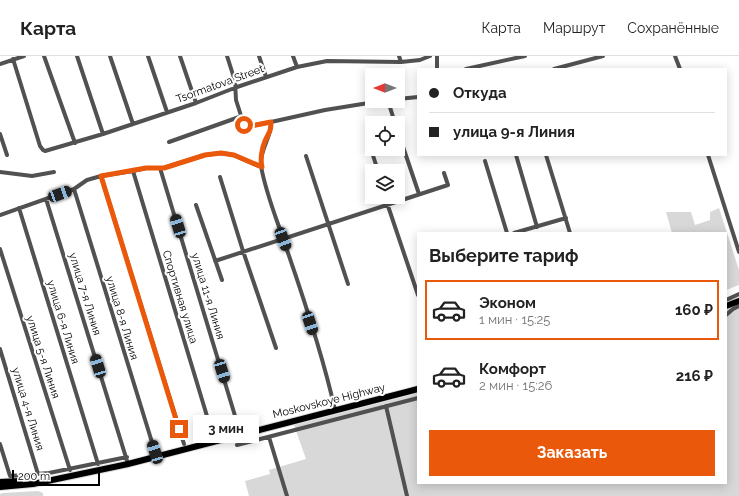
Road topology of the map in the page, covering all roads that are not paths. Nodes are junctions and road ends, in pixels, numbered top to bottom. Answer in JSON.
{"nodes":[{"id":1,"x":7,"y":56,"type":"edge"},
{"id":2,"x":24,"y":56,"type":"edge"},
{"id":3,"x":44,"y":56,"type":"edge"},
{"id":4,"x":77,"y":56,"type":"edge"},
{"id":5,"x":110,"y":56,"type":"edge"},
{"id":6,"x":148,"y":56,"type":"edge"},
{"id":7,"x":180,"y":56,"type":"edge"},
{"id":8,"x":227,"y":56,"type":"edge"},
{"id":9,"x":259,"y":56,"type":"edge"},
{"id":10,"x":293,"y":56,"type":"edge"},
{"id":11,"x":325,"y":56,"type":"edge"},
{"id":12,"x":399,"y":56,"type":"edge"},
{"id":13,"x":430,"y":56,"type":"edge"},
{"id":14,"x":437,"y":56,"type":"edge"},
{"id":15,"x":525,"y":56,"type":"edge"},
{"id":16,"x":603,"y":56,"type":"edge"},
{"id":17,"x":675,"y":56,"type":"edge"},
{"id":18,"x":362,"y":58,"type":"edge"},
{"id":19,"x":10,"y":60,"type":"junction"},
{"id":20,"x":327,"y":61,"type":"junction"},
{"id":21,"x":401,"y":62,"type":"junction"},
{"id":22,"x":0,"y":64,"type":"edge"},
{"id":23,"x":297,"y":67,"type":"junction"},
{"id":24,"x":437,"y":68,"type":"edge"},
{"id":25,"x":471,"y":68,"type":"edge"},
{"id":26,"x":558,"y":68,"type":"edge"},
{"id":27,"x":680,"y":68,"type":"edge"},
{"id":28,"x":266,"y":77,"type":"junction"},
{"id":29,"x":237,"y":87,"type":"junction"},
{"id":30,"x":417,"y":97,"type":"edge"},
{"id":31,"x":405,"y":98,"type":"edge"},
{"id":32,"x":196,"y":103,"type":"junction"},
{"id":33,"x":365,"y":104,"type":"edge"},
{"id":34,"x":167,"y":112,"type":"junction"},
{"id":35,"x":242,"y":116,"type":"junction"},
{"id":36,"x":271,"y":122,"type":"junction"},
{"id":37,"x":133,"y":124,"type":"junction"},
{"id":38,"x":0,"y":134,"type":"edge"},
{"id":39,"x":103,"y":134,"type":"junction"},
{"id":40,"x":169,"y":142,"type":"dead end"},
{"id":41,"x":75,"y":143,"type":"junction"},
{"id":42,"x":405,"y":154,"type":"edge"},
{"id":43,"x":7,"y":155,"type":"dead end"},
{"id":44,"x":306,"y":156,"type":"dead end"},
{"id":45,"x":516,"y":156,"type":"edge"},
{"id":46,"x":546,"y":156,"type":"edge"},
{"id":47,"x":708,"y":156,"type":"edge"},
{"id":48,"x":485,"y":162,"type":"dead end"},
{"id":49,"x":262,"y":167,"type":"junction"},
{"id":50,"x":160,"y":168,"type":"junction"},
{"id":51,"x":132,"y":171,"type":"junction"},
{"id":52,"x":0,"y":172,"type":"edge"},
{"id":53,"x":54,"y":172,"type":"dead end"},
{"id":54,"x":444,"y":173,"type":"dead end"},
{"id":55,"x":101,"y":176,"type":"junction"},
{"id":56,"x":220,"y":177,"type":"dead end"},
{"id":57,"x":74,"y":189,"type":"junction"},
{"id":58,"x":418,"y":194,"type":"junction"},
{"id":59,"x":405,"y":198,"type":"edge"},
{"id":60,"x":46,"y":199,"type":"junction"},
{"id":61,"x":196,"y":204,"type":"dead end"},
{"id":62,"x":388,"y":204,"type":"joint"},
{"id":63,"x":19,"y":208,"type":"junction"},
{"id":64,"x":0,"y":215,"type":"edge"},
{"id":65,"x":566,"y":218,"type":"junction"},
{"id":66,"x":329,"y":223,"type":"junction"},
{"id":67,"x":537,"y":227,"type":"junction"},
{"id":68,"x":507,"y":232,"type":"edge"},
{"id":69,"x":518,"y":232,"type":"edge"},
{"id":70,"x":570,"y":232,"type":"edge"},
{"id":71,"x":283,"y":239,"type":"junction"},
{"id":72,"x":0,"y":249,"type":"edge"},
{"id":73,"x":243,"y":251,"type":"junction"},
{"id":74,"x":739,"y":252,"type":"edge"},
{"id":75,"x":215,"y":261,"type":"junction"},
{"id":76,"x":222,"y":280,"type":"dead end"},
{"id":77,"x":348,"y":284,"type":"dead end"},
{"id":78,"x":417,"y":291,"type":"edge"},
{"id":79,"x":739,"y":294,"type":"edge"},
{"id":80,"x":727,"y":300,"type":"edge"},
{"id":81,"x":739,"y":301,"type":"edge"},
{"id":82,"x":727,"y":306,"type":"edge"},
{"id":83,"x":739,"y":306,"type":"edge"},
{"id":84,"x":727,"y":314,"type":"edge"},
{"id":85,"x":276,"y":348,"type":"dead end"},
{"id":86,"x":0,"y":349,"type":"edge"},
{"id":87,"x":417,"y":389,"type":"edge"},
{"id":88,"x":417,"y":398,"type":"edge"},
{"id":89,"x":386,"y":406,"type":"junction"},
{"id":90,"x":335,"y":410,"type":"junction"},
{"id":91,"x":239,"y":429,"type":"dead end"},
{"id":92,"x":213,"y":436,"type":"dead end"},
{"id":93,"x":269,"y":437,"type":"junction"},
{"id":94,"x":0,"y":444,"type":"edge"},
{"id":95,"x":184,"y":444,"type":"dead end"},
{"id":96,"x":237,"y":445,"type":"dead end"},
{"id":97,"x":155,"y":452,"type":"dead end"},
{"id":98,"x":127,"y":460,"type":"junction"},
{"id":99,"x":98,"y":464,"type":"junction"},
{"id":100,"x":70,"y":470,"type":"junction"},
{"id":101,"x":38,"y":474,"type":"junction"},
{"id":102,"x":58,"y":479,"type":"junction"},
{"id":103,"x":0,"y":482,"type":"edge"},
{"id":104,"x":0,"y":487,"type":"edge"},
{"id":105,"x":287,"y":496,"type":"edge"},
{"id":106,"x":407,"y":496,"type":"edge"}],
"edges":[{"from":1,"to":19,"type":"street"},
{"from":2,"to":19,"type":"street"},
{"from":3,"to":41,"type":"street"},
{"from":4,"to":39,"type":"street"},
{"from":5,"to":37,"type":"street"},
{"from":6,"to":34,"type":"street"},
{"from":7,"to":32,"type":"street"},
{"from":8,"to":29,"type":"street"},
{"from":9,"to":28,"type":"street"},
{"from":10,"to":23,"type":"street"},
{"from":11,"to":20,"type":"street"},
{"from":12,"to":21,"type":"street"},
{"from":13,"to":21,"type":"street","name":"Tsormatova Street"},
{"from":14,"to":24,"type":"street"},
{"from":15,"to":25,"type":"street"},
{"from":16,"to":26,"type":"street"},
{"from":17,"to":27,"type":"street"},
{"from":18,"to":20,"type":"street","name":"Tsormatova Street"},
{"from":18,"to":21,"type":"street","name":"Tsormatova Street"},
{"from":19,"to":22,"type":"street"},
{"from":19,"to":41,"type":"street","name":"Tsormatova Street"},
{"from":20,"to":23,"type":"street","name":"Tsormatova Street"},
{"from":23,"to":28,"type":"street","name":"Tsormatova Street"},
{"from":28,"to":29,"type":"street","name":"Tsormatova Street"},
{"from":29,"to":32,"type":"street","name":"Tsormatova Street"},
{"from":29,"to":35,"type":"street"},
{"from":30,"to":31,"type":"street"},
{"from":32,"to":34,"type":"street","name":"Tsormatova Street"},
{"from":33,"to":36,"type":"street"},
{"from":34,"to":37,"type":"street","name":"Tsormatova Street"},
{"from":35,"to":36,"type":"street"},
{"from":35,"to":40,"type":"street"},
{"from":36,"to":49,"type":"street"},
{"from":37,"to":39,"type":"street","name":"Tsormatova Street"},
{"from":38,"to":43,"type":"street"},
{"from":39,"to":41,"type":"street","name":"Tsormatova Street"},
{"from":42,"to":58,"type":"street"},
{"from":44,"to":66,"type":"street"},
{"from":45,"to":67,"type":"street"},
{"from":46,"to":65,"type":"street"},
{"from":47,"to":74,"type":"street"},
{"from":48,"to":68,"type":"street"},
{"from":49,"to":50,"type":"street"},
{"from":49,"to":71,"type":"street"},
{"from":50,"to":51,"type":"street"},
{"from":50,"to":91,"type":"street","name":"улица 11-я Линия"},
{"from":51,"to":55,"type":"street"},
{"from":51,"to":92,"type":"street","name":"Спортивная улица"},
{"from":52,"to":53,"type":"street"},
{"from":54,"to":58,"type":"street"},
{"from":55,"to":57,"type":"street"},
{"from":55,"to":95,"type":"street"},
{"from":56,"to":73,"type":"street"},
{"from":57,"to":60,"type":"street"},
{"from":57,"to":97,"type":"street","name":"улица 8-я Линия"},
{"from":58,"to":59,"type":"street"},
{"from":60,"to":63,"type":"street"},
{"from":60,"to":98,"type":"street","name":"улица 7-я Линия"},
{"from":61,"to":75,"type":"street"},
{"from":62,"to":66,"type":"street"},
{"from":62,"to":78,"type":"street"},
{"from":63,"to":64,"type":"street"},
{"from":63,"to":99,"type":"street","name":"улица 6-я Линия"},
{"from":65,"to":67,"type":"street"},
{"from":65,"to":70,"type":"street"},
{"from":66,"to":71,"type":"street"},
{"from":66,"to":77,"type":"street"},
{"from":67,"to":69,"type":"street"},
{"from":71,"to":73,"type":"street"},
{"from":71,"to":90,"type":"street"},
{"from":72,"to":100,"type":"street","name":"улица 5-я Линия"},
{"from":73,"to":75,"type":"street"},
{"from":73,"to":85,"type":"street"},
{"from":75,"to":76,"type":"street"},
{"from":79,"to":80,"type":"street"},
{"from":81,"to":82,"type":"highway"},
{"from":83,"to":84,"type":"street"},
{"from":86,"to":101,"type":"street","name":"улица 4-я Линия"},
{"from":87,"to":90,"type":"highway","name":"Moskovskoye Highway"},
{"from":88,"to":89,"type":"street"},
{"from":89,"to":93,"type":"street"},
{"from":89,"to":106,"type":"street"},
{"from":90,"to":98,"type":"highway","name":"Moskovskoye Highway"},
{"from":93,"to":96,"type":"street"},
{"from":93,"to":105,"type":"street"},
{"from":94,"to":101,"type":"street"},
{"from":98,"to":99,"type":"street"},
{"from":98,"to":102,"type":"highway","name":"Moskovskoye Highway"},
{"from":99,"to":100,"type":"street"},
{"from":100,"to":101,"type":"street"},
{"from":102,"to":103,"type":"highway"},
{"from":102,"to":104,"type":"highway"}]}
